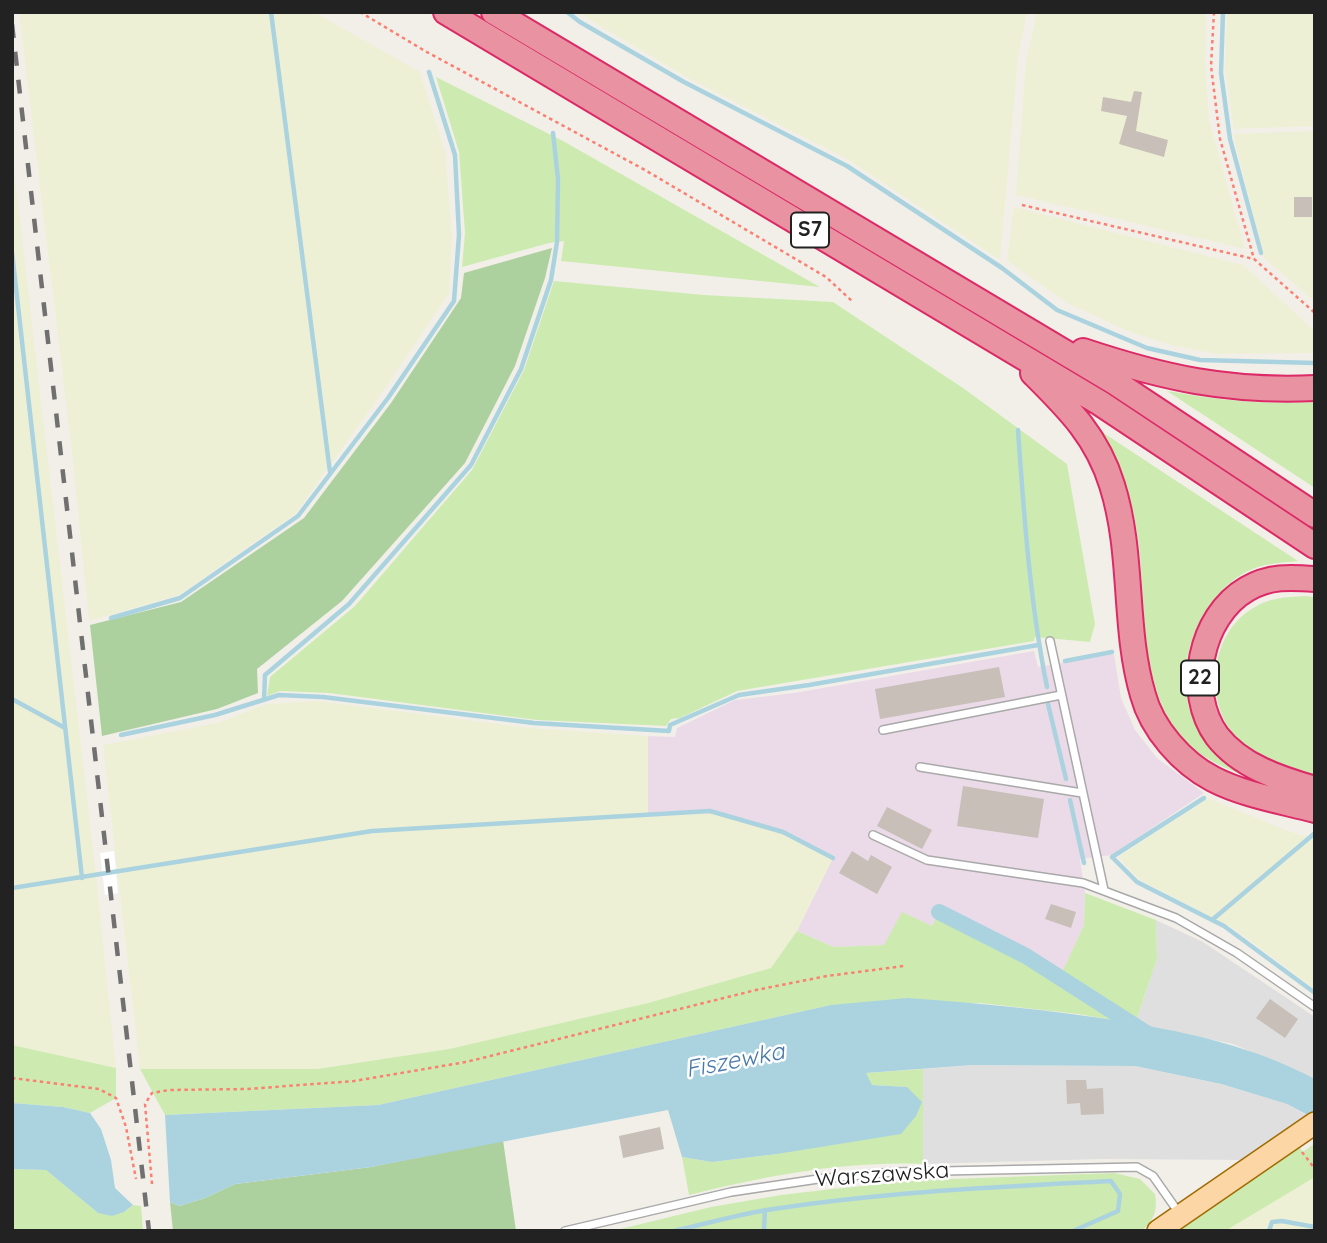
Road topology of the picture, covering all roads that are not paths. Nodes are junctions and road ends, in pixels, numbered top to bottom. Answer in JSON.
{"nodes":[{"id":1,"x":446,"y":12,"type":"edge"},
{"id":2,"x":494,"y":12,"type":"edge"},
{"id":3,"x":1036,"y":334,"type":"junction"},
{"id":4,"x":1009,"y":348,"type":"junction"},
{"id":5,"x":1315,"y":388,"type":"edge"},
{"id":6,"x":1315,"y":515,"type":"edge"},
{"id":7,"x":1315,"y":546,"type":"edge"},
{"id":8,"x":1315,"y":579,"type":"edge"},
{"id":9,"x":1050,"y":641,"type":"dead end"},
{"id":10,"x":1061,"y":695,"type":"junction"},
{"id":11,"x":883,"y":730,"type":"dead end"},
{"id":12,"x":920,"y":767,"type":"dead end"},
{"id":13,"x":1315,"y":789,"type":"edge"},
{"id":14,"x":1082,"y":793,"type":"junction"},
{"id":15,"x":1315,"y":810,"type":"edge"},
{"id":16,"x":873,"y":835,"type":"dead end"},
{"id":17,"x":1104,"y":890,"type":"junction"},
{"id":18,"x":1315,"y":1007,"type":"edge"},
{"id":19,"x":1305,"y":1134,"type":"edge"},
{"id":20,"x":1181,"y":1217,"type":"junction"},
{"id":21,"x":565,"y":1231,"type":"edge"},
{"id":22,"x":1158,"y":1231,"type":"edge"}],
"edges":[{"from":1,"to":4,"type":"highway","number":"S7"},
{"from":2,"to":3,"type":"highway","number":"S7"},
{"from":3,"to":5,"type":"highway"},
{"from":3,"to":6,"type":"highway","number":"S7"},
{"from":4,"to":7,"type":"highway","number":"S7"},
{"from":4,"to":15,"type":"highway"},
{"from":8,"to":13,"type":"highway","number":"22"},
{"from":9,"to":10,"type":"lane"},
{"from":10,"to":11,"type":"lane"},
{"from":10,"to":14,"type":"lane"},
{"from":12,"to":14,"type":"lane"},
{"from":14,"to":17,"type":"lane"},
{"from":16,"to":17,"type":"lane"},
{"from":17,"to":18,"type":"lane"},
{"from":19,"to":20,"type":"main road"},
{"from":20,"to":21,"type":"lane","name":"Warszawska"},
{"from":20,"to":22,"type":"main road"}]}
